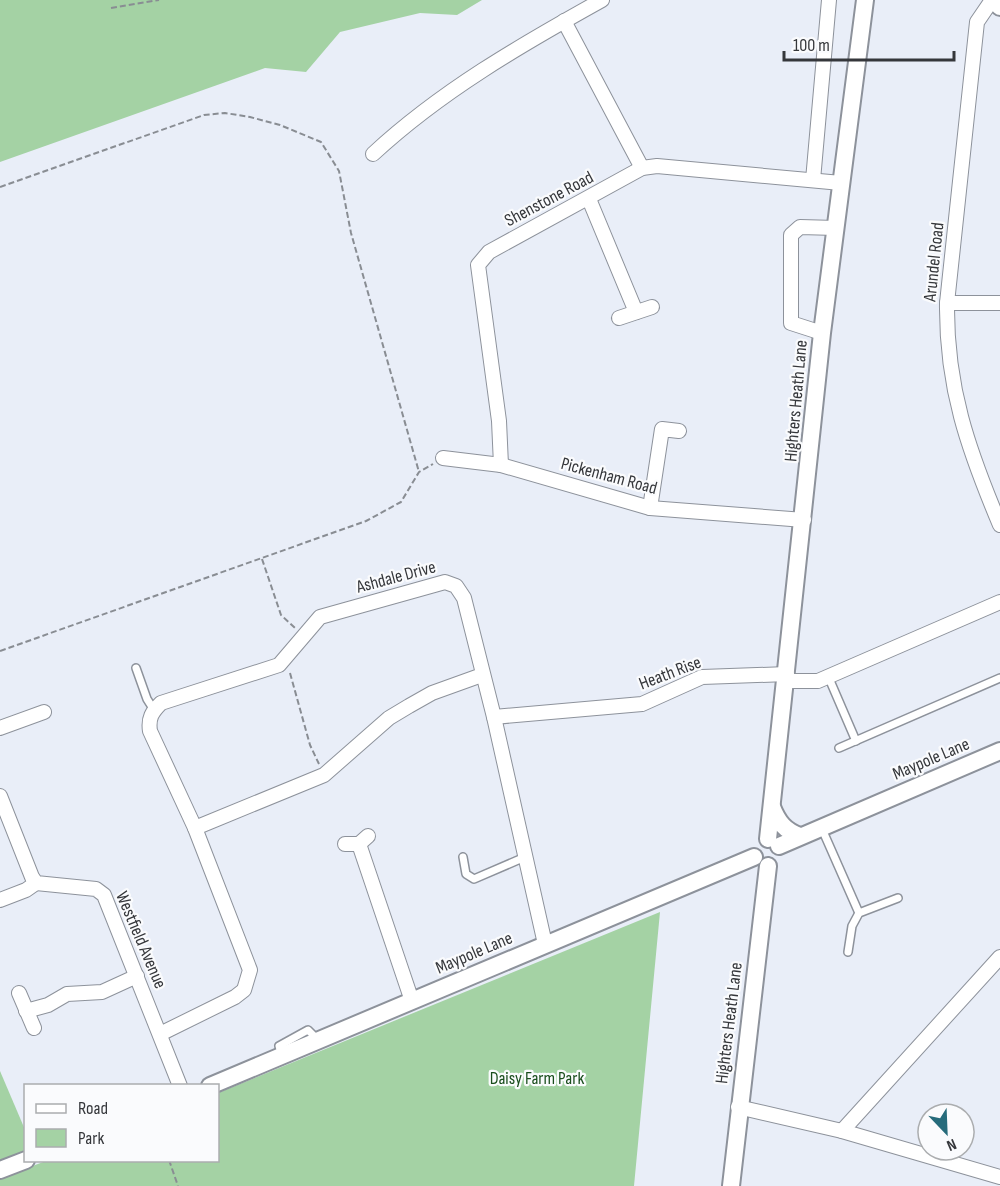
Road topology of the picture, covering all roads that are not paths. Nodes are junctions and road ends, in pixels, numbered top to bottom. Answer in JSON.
{"nodes":[{"id":1,"x":602,"y":0,"type":"edge"},
{"id":2,"x":829,"y":0,"type":"edge"},
{"id":3,"x":865,"y":0,"type":"edge"},
{"id":4,"x":992,"y":0,"type":"edge"},
{"id":5,"x":1000,"y":7,"type":"edge"},
{"id":6,"x":564,"y":21,"type":"junction"},
{"id":7,"x":373,"y":154,"type":"dead end"},
{"id":8,"x":642,"y":168,"type":"junction"},
{"id":9,"x":813,"y":180,"type":"junction"},
{"id":10,"x":841,"y":183,"type":"junction"},
{"id":11,"x":589,"y":199,"type":"junction"},
{"id":12,"x":836,"y":228,"type":"junction"},
{"id":13,"x":947,"y":303,"type":"junction"},
{"id":14,"x":1000,"y":303,"type":"edge"},
{"id":15,"x":652,"y":307,"type":"dead end"},
{"id":16,"x":636,"y":312,"type":"junction"},
{"id":17,"x":620,"y":318,"type":"dead end"},
{"id":18,"x":822,"y":333,"type":"junction"},
{"id":19,"x":679,"y":431,"type":"dead end"},
{"id":20,"x":443,"y":458,"type":"road end"},
{"id":21,"x":501,"y":465,"type":"junction"},
{"id":22,"x":650,"y":508,"type":"junction"},
{"id":23,"x":804,"y":520,"type":"junction"},
{"id":24,"x":1000,"y":525,"type":"edge"},
{"id":25,"x":1000,"y":602,"type":"edge"},
{"id":26,"x":136,"y":668,"type":"dead end"},
{"id":27,"x":483,"y":675,"type":"junction"},
{"id":28,"x":828,"y":676,"type":"junction"},
{"id":29,"x":787,"y":677,"type":"junction"},
{"id":30,"x":1000,"y":678,"type":"edge"},
{"id":31,"x":154,"y":710,"type":"junction"},
{"id":32,"x":44,"y":712,"type":"dead end"},
{"id":33,"x":494,"y":717,"type":"junction"},
{"id":34,"x":0,"y":728,"type":"edge"},
{"id":35,"x":856,"y":741,"type":"junction"},
{"id":36,"x":839,"y":748,"type":"dead end"},
{"id":37,"x":999,"y":754,"type":"edge"},
{"id":38,"x":0,"y":796,"type":"edge"},
{"id":39,"x":772,"y":807,"type":"junction"},
{"id":40,"x":821,"y":826,"type":"junction"},
{"id":41,"x":195,"y":828,"type":"junction"},
{"id":42,"x":800,"y":836,"type":"junction"},
{"id":43,"x":357,"y":841,"type":"dead end"},
{"id":44,"x":773,"y":842,"type":"junction"},
{"id":45,"x":463,"y":857,"type":"dead end"},
{"id":46,"x":525,"y":857,"type":"junction"},
{"id":47,"x":761,"y":861,"type":"junction"},
{"id":48,"x":36,"y":883,"type":"junction"},
{"id":49,"x":898,"y":898,"type":"dead end"},
{"id":50,"x":0,"y":900,"type":"edge"},
{"id":51,"x":859,"y":913,"type":"junction"},
{"id":52,"x":544,"y":944,"type":"junction"},
{"id":53,"x":849,"y":952,"type":"dead end"},
{"id":54,"x":1000,"y":957,"type":"edge"},
{"id":55,"x":137,"y":976,"type":"junction"},
{"id":56,"x":19,"y":993,"type":"dead end"},
{"id":57,"x":412,"y":1001,"type":"junction"},
{"id":58,"x":26,"y":1011,"type":"junction"},
{"id":59,"x":34,"y":1028,"type":"dead end"},
{"id":60,"x":160,"y":1034,"type":"junction"},
{"id":61,"x":179,"y":1084,"type":"edge"},
{"id":62,"x":215,"y":1084,"type":"edge"},
{"id":63,"x":738,"y":1107,"type":"junction"},
{"id":64,"x":842,"y":1131,"type":"junction"},
{"id":65,"x":24,"y":1161,"type":"edge"},
{"id":66,"x":0,"y":1170,"type":"edge"},
{"id":67,"x":998,"y":1180,"type":"edge"},
{"id":68,"x":731,"y":1186,"type":"edge"}],
"edges":[{"from":1,"to":6,"type":"street"},
{"from":2,"to":9,"type":"street"},
{"from":3,"to":10,"type":"street","name":"Highters Heath Lane"},
{"from":4,"to":5,"type":"street"},
{"from":4,"to":13,"type":"street","name":"Arundel Road"},
{"from":6,"to":7,"type":"street"},
{"from":6,"to":8,"type":"street"},
{"from":8,"to":9,"type":"street","name":"Shenstone Road"},
{"from":8,"to":11,"type":"street","name":"Shenstone Road"},
{"from":9,"to":10,"type":"street","name":"Shenstone Road"},
{"from":10,"to":12,"type":"street","name":"Highters Heath Lane"},
{"from":11,"to":16,"type":"street"},
{"from":11,"to":21,"type":"street","name":"Shenstone Road"},
{"from":12,"to":18,"type":"street","name":"Highters Heath Lane"},
{"from":12,"to":18,"type":"street"},
{"from":13,"to":14,"type":"street"},
{"from":13,"to":24,"type":"street","name":"Arundel Road"},
{"from":15,"to":16,"type":"street"},
{"from":16,"to":17,"type":"street"},
{"from":18,"to":23,"type":"street","name":"Highters Heath Lane"},
{"from":19,"to":22,"type":"street"},
{"from":20,"to":21,"type":"street","name":"Pickenham Road"},
{"from":21,"to":22,"type":"street","name":"Pickenham Road"},
{"from":22,"to":23,"type":"street","name":"Pickenham Road"},
{"from":23,"to":29,"type":"street","name":"Highters Heath Lane"},
{"from":25,"to":28,"type":"street"},
{"from":26,"to":31,"type":"lane"},
{"from":27,"to":31,"type":"street","name":"Ashdale Drive"},
{"from":27,"to":33,"type":"street"},
{"from":27,"to":41,"type":"street"},
{"from":28,"to":29,"type":"street"},
{"from":28,"to":35,"type":"lane"},
{"from":29,"to":33,"type":"street","name":"Heath Rise"},
{"from":29,"to":39,"type":"street","name":"Highters Heath Lane"},
{"from":30,"to":35,"type":"lane"},
{"from":31,"to":41,"type":"street"},
{"from":32,"to":34,"type":"street"},
{"from":33,"to":46,"type":"street"},
{"from":35,"to":36,"type":"lane"},
{"from":37,"to":40,"type":"street","name":"Maypole Lane"},
{"from":38,"to":48,"type":"street"},
{"from":39,"to":42,"type":"street"},
{"from":39,"to":44,"type":"street","name":"Highters Heath Lane"},
{"from":40,"to":42,"type":"street","name":"Maypole Lane"},
{"from":40,"to":51,"type":"lane"},
{"from":41,"to":60,"type":"street"},
{"from":42,"to":44,"type":"street","name":"Maypole Lane"},
{"from":43,"to":57,"type":"street"},
{"from":44,"to":47,"type":"street"},
{"from":44,"to":47,"type":"street"},
{"from":45,"to":46,"type":"lane"},
{"from":46,"to":52,"type":"street"},
{"from":47,"to":52,"type":"street","name":"Maypole Lane"},
{"from":47,"to":63,"type":"street","name":"Highters Heath Lane"},
{"from":48,"to":50,"type":"street"},
{"from":48,"to":55,"type":"street","name":"Westfield Avenue"},
{"from":49,"to":51,"type":"lane"},
{"from":51,"to":53,"type":"lane"},
{"from":52,"to":57,"type":"street","name":"Maypole Lane"},
{"from":54,"to":64,"type":"street"},
{"from":55,"to":58,"type":"street"},
{"from":55,"to":60,"type":"street","name":"Westfield Avenue"},
{"from":56,"to":58,"type":"street"},
{"from":57,"to":62,"type":"street","name":"Maypole Lane"},
{"from":58,"to":59,"type":"street"},
{"from":60,"to":61,"type":"street","name":"Westfield Avenue"},
{"from":63,"to":64,"type":"street"},
{"from":63,"to":68,"type":"street","name":"Highters Heath Lane"},
{"from":64,"to":67,"type":"street"},
{"from":65,"to":66,"type":"street"}]}
